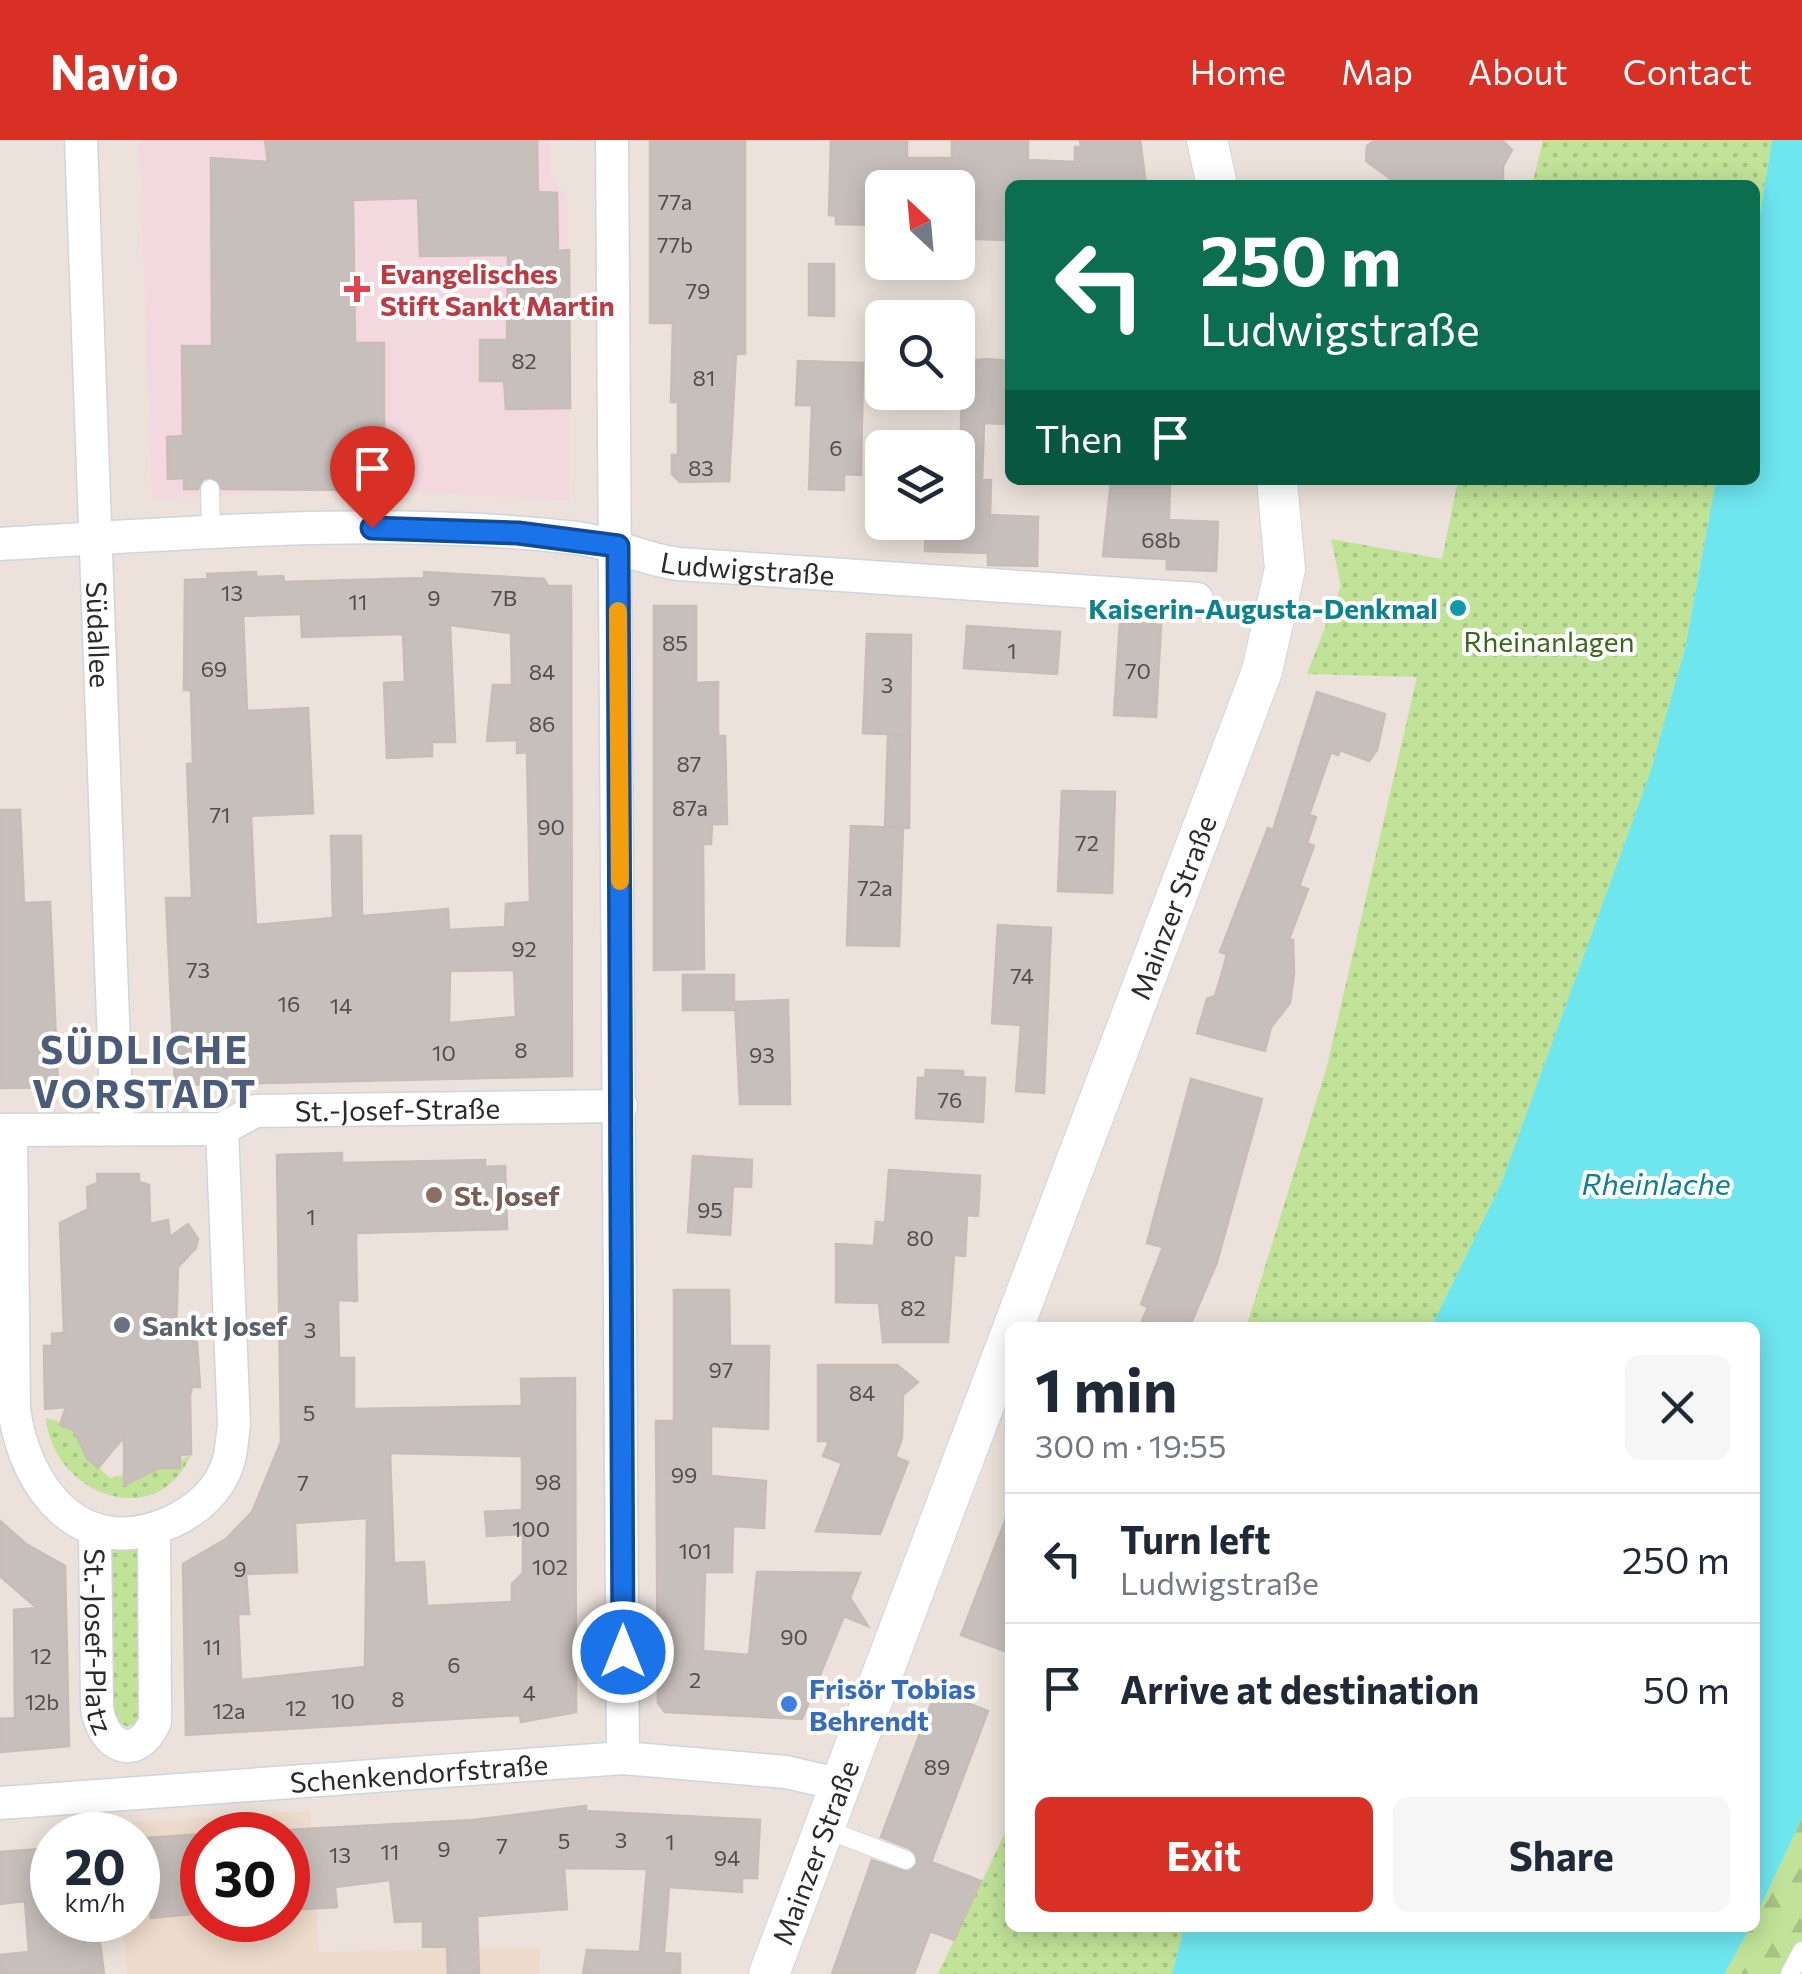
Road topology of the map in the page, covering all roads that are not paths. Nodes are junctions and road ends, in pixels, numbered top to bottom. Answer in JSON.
{"nodes":[{"id":1,"x":81,"y":140,"type":"edge"},
{"id":2,"x":612,"y":140,"type":"edge"},
{"id":3,"x":1207,"y":140,"type":"edge"},
{"id":4,"x":1216,"y":180,"type":"edge"},
{"id":5,"x":1277,"y":485,"type":"edge"},
{"id":6,"x":210,"y":489,"type":"dead end"},
{"id":7,"x":372,"y":490,"type":"dead end"},
{"id":8,"x":372,"y":528,"type":"junction"},
{"id":9,"x":212,"y":534,"type":"junction"},
{"id":10,"x":92,"y":540,"type":"junction"},
{"id":11,"x":0,"y":544,"type":"edge"},
{"id":12,"x":618,"y":546,"type":"junction"},
{"id":13,"x":1198,"y":599,"type":"dead end"},
{"id":14,"x":621,"y":1106,"type":"junction"},
{"id":15,"x":222,"y":1128,"type":"junction"},
{"id":16,"x":118,"y":1129,"type":"junction"},
{"id":17,"x":5,"y":1130,"type":"edge"},
{"id":18,"x":1016,"y":1322,"type":"edge"},
{"id":19,"x":1005,"y":1349,"type":"edge"},
{"id":20,"x":95,"y":1529,"type":"junction"},
{"id":21,"x":154,"y":1529,"type":"junction"},
{"id":22,"x":624,"y":1758,"type":"junction"},
{"id":23,"x":838,"y":1784,"type":"junction"},
{"id":24,"x":0,"y":1803,"type":"edge"},
{"id":25,"x":822,"y":1828,"type":"junction"},
{"id":26,"x":906,"y":1860,"type":"dead end"},
{"id":27,"x":1802,"y":1951,"type":"edge"},
{"id":28,"x":769,"y":1974,"type":"edge"},
{"id":29,"x":1790,"y":1974,"type":"edge"}],
"edges":[{"from":1,"to":10,"type":"street","name":"Südallee"},
{"from":2,"to":12,"type":"street"},
{"from":3,"to":4,"type":"street"},
{"from":5,"to":18,"type":"street","name":"Mainzer Straße"},
{"from":6,"to":9,"type":"lane"},
{"from":7,"to":8,"type":"lane"},
{"from":8,"to":9,"type":"street","name":"Ludwigstraße"},
{"from":8,"to":12,"type":"street","name":"Ludwigstraße"},
{"from":9,"to":10,"type":"street","name":"Ludwigstraße"},
{"from":10,"to":11,"type":"street","name":"Ludwigstraße"},
{"from":10,"to":16,"type":"street","name":"Südallee"},
{"from":12,"to":13,"type":"street","name":"Ludwigstraße"},
{"from":12,"to":14,"type":"street"},
{"from":14,"to":15,"type":"street","name":"St.-Josef-Straße"},
{"from":14,"to":22,"type":"street"},
{"from":15,"to":16,"type":"street","name":"St.-Josef-Straße"},
{"from":15,"to":21,"type":"street","name":"St.-Josef-Platz"},
{"from":16,"to":17,"type":"street","name":"St.-Josef-Straße"},
{"from":17,"to":20,"type":"street","name":"St.-Josef-Platz"},
{"from":19,"to":23,"type":"street","name":"Mainzer Straße"},
{"from":20,"to":21,"type":"street","name":"St.-Josef-Platz"},
{"from":20,"to":21,"type":"street","name":"St.-Josef-Platz"},
{"from":22,"to":23,"type":"street","name":"Schenkendorfstraße"},
{"from":22,"to":24,"type":"street","name":"Schenkendorfstraße"},
{"from":23,"to":25,"type":"street","name":"Mainzer Straße"},
{"from":25,"to":26,"type":"lane"},
{"from":25,"to":28,"type":"street","name":"Mainzer Straße"},
{"from":27,"to":29,"type":"lane"}]}
